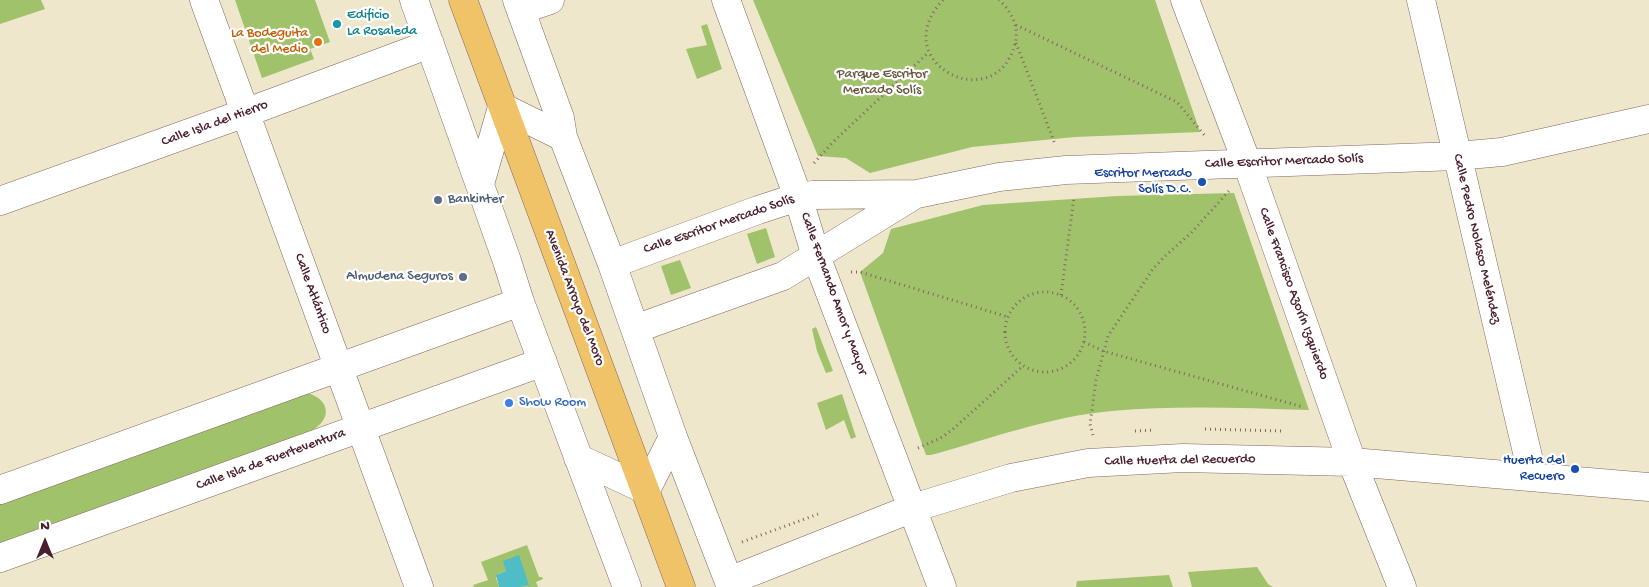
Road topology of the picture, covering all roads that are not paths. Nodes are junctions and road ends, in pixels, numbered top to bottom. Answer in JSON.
{"nodes":[{"id":1,"x":204,"y":0,"type":"edge"},
{"id":2,"x":414,"y":0,"type":"edge"},
{"id":3,"x":463,"y":0,"type":"edge"},
{"id":4,"x":550,"y":0,"type":"edge"},
{"id":5,"x":726,"y":0,"type":"edge"},
{"id":6,"x":1184,"y":0,"type":"edge"},
{"id":7,"x":1421,"y":0,"type":"edge"},
{"id":8,"x":519,"y":5,"type":"edge"},
{"id":9,"x":430,"y":44,"type":"junction"},
{"id":10,"x":502,"y":107,"type":"junction"},
{"id":11,"x":245,"y":113,"type":"junction"},
{"id":12,"x":1649,"y":119,"type":"edge"},
{"id":13,"x":563,"y":137,"type":"junction"},
{"id":14,"x":1457,"y":156,"type":"junction"},
{"id":15,"x":1247,"y":164,"type":"junction"},
{"id":16,"x":480,"y":184,"type":"junction"},
{"id":17,"x":914,"y":194,"type":"junction"},
{"id":18,"x":798,"y":197,"type":"junction"},
{"id":19,"x":0,"y":201,"type":"edge"},
{"id":20,"x":816,"y":256,"type":"junction"},
{"id":21,"x":612,"y":264,"type":"junction"},
{"id":22,"x":520,"y":302,"type":"junction"},
{"id":23,"x":635,"y":329,"type":"junction"},
{"id":24,"x":543,"y":362,"type":"junction"},
{"id":25,"x":338,"y":368,"type":"junction"},
{"id":26,"x":361,"y":427,"type":"junction"},
{"id":27,"x":673,"y":437,"type":"junction"},
{"id":28,"x":578,"y":458,"type":"junction"},
{"id":29,"x":1352,"y":462,"type":"junction"},
{"id":30,"x":1530,"y":478,"type":"junction"},
{"id":31,"x":1649,"y":487,"type":"edge"},
{"id":32,"x":0,"y":490,"type":"edge"},
{"id":33,"x":646,"y":490,"type":"junction"},
{"id":34,"x":913,"y":508,"type":"junction"},
{"id":35,"x":0,"y":558,"type":"edge"},
{"id":36,"x":730,"y":584,"type":"edge"},
{"id":37,"x":419,"y":587,"type":"edge"},
{"id":38,"x":627,"y":587,"type":"edge"},
{"id":39,"x":681,"y":587,"type":"edge"},
{"id":40,"x":942,"y":587,"type":"edge"},
{"id":41,"x":1402,"y":587,"type":"edge"}],
"edges":[{"from":1,"to":11,"type":"street","name":"Calle Atlántico"},
{"from":2,"to":9,"type":"street"},
{"from":3,"to":10,"type":"main road","name":"Avenida Arroyo del Moro"},
{"from":4,"to":8,"type":"street"},
{"from":5,"to":18,"type":"street","name":"Calle Fernando Amor y Mayor"},
{"from":6,"to":15,"type":"street","name":"Calle Francisco Azorín Izquierdo"},
{"from":7,"to":14,"type":"street","name":"Calle Pedro Nolasco Meléndez"},
{"from":8,"to":13,"type":"street"},
{"from":9,"to":11,"type":"street","name":"Calle Isla del Hierro"},
{"from":9,"to":16,"type":"street"},
{"from":10,"to":13,"type":"street"},
{"from":10,"to":16,"type":"street"},
{"from":10,"to":33,"type":"main road","name":"Avenida Arroyo del Moro"},
{"from":11,"to":19,"type":"street","name":"Calle Isla del Hierro"},
{"from":11,"to":25,"type":"street","name":"Calle Atlántico"},
{"from":12,"to":14,"type":"street","name":"Calle Escritor Mercado Solís"},
{"from":13,"to":21,"type":"street"},
{"from":14,"to":15,"type":"street","name":"Calle Escritor Mercado Solís"},
{"from":14,"to":30,"type":"street","name":"Calle Pedro Nolasco Meléndez"},
{"from":15,"to":17,"type":"street","name":"Calle Escritor Mercado Solís"},
{"from":15,"to":29,"type":"street","name":"Calle Francisco Azorín Izquierdo"},
{"from":16,"to":22,"type":"street"},
{"from":17,"to":18,"type":"street","name":"Calle Escritor Mercado Solís"},
{"from":17,"to":20,"type":"street","name":"Calle Escritor Mercado Solís"},
{"from":18,"to":20,"type":"street","name":"Calle Fernando Amor y Mayor"},
{"from":18,"to":21,"type":"street","name":"Calle Escritor Mercado Solís"},
{"from":20,"to":23,"type":"street","name":"Calle Escritor Mercado Solís"},
{"from":20,"to":34,"type":"street","name":"Calle Fernando Amor y Mayor"},
{"from":21,"to":23,"type":"street"},
{"from":22,"to":24,"type":"street"},
{"from":22,"to":25,"type":"street"},
{"from":23,"to":27,"type":"street"},
{"from":24,"to":26,"type":"street","name":"Calle Isla de Fuerteventura"},
{"from":24,"to":28,"type":"street"},
{"from":25,"to":26,"type":"street","name":"Calle Atlántico"},
{"from":25,"to":32,"type":"street"},
{"from":26,"to":35,"type":"street","name":"Calle Isla de Fuerteventura"},
{"from":26,"to":37,"type":"street","name":"Calle Atlántico"},
{"from":27,"to":33,"type":"street"},
{"from":27,"to":36,"type":"street"},
{"from":28,"to":33,"type":"street"},
{"from":28,"to":38,"type":"street"},
{"from":29,"to":30,"type":"street","name":"Calle Huerta del Recuerdo"},
{"from":29,"to":34,"type":"street","name":"Calle Huerta del Recuerdo"},
{"from":29,"to":41,"type":"street","name":"Calle Francisco Azorín Izquierdo"},
{"from":30,"to":31,"type":"street","name":"Calle Huerta del Recuerdo"},
{"from":33,"to":39,"type":"main road","name":"Avenida Arroyo del Moro"},
{"from":34,"to":36,"type":"street","name":"Calle Huerta del Recuerdo"},
{"from":34,"to":40,"type":"street","name":"Calle Fernando Amor y Mayor"}]}
